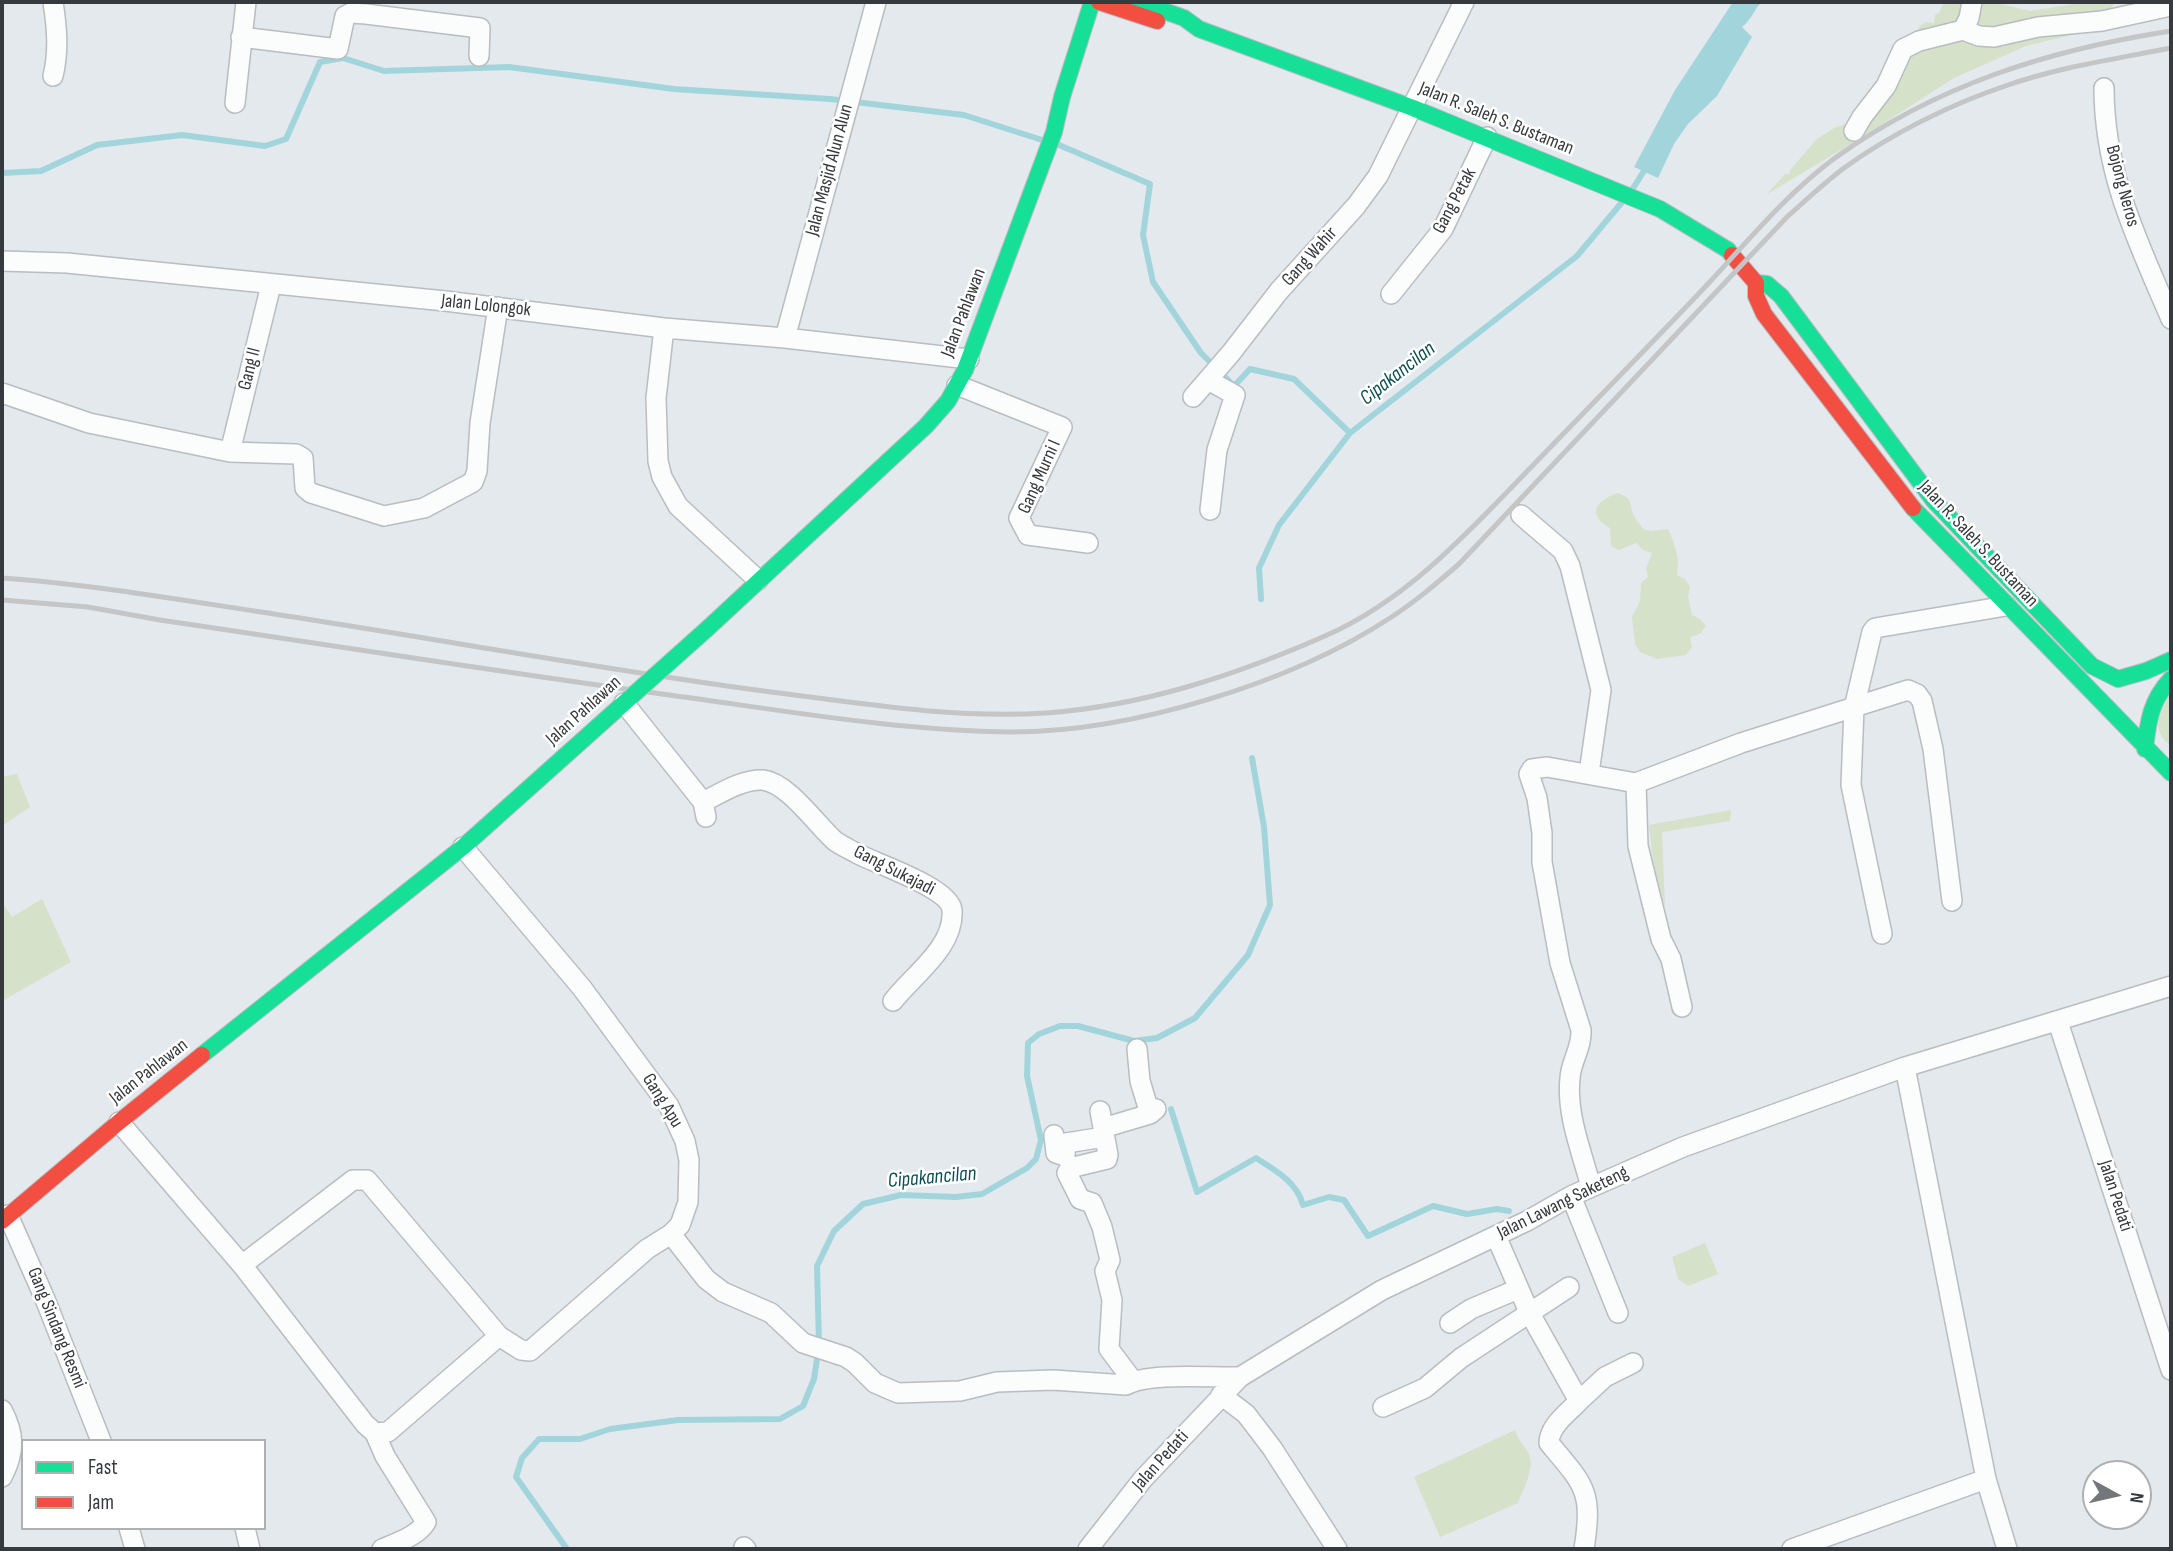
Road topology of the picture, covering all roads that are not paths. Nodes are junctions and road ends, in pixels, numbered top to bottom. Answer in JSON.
{"nodes":[{"id":1,"x":54,"y":2,"type":"edge"},
{"id":2,"x":246,"y":2,"type":"edge"},
{"id":3,"x":876,"y":2,"type":"edge"},
{"id":4,"x":1139,"y":2,"type":"edge"},
{"id":5,"x":1464,"y":2,"type":"edge"},
{"id":6,"x":1972,"y":2,"type":"edge"},
{"id":7,"x":1096,"y":3,"type":"edge"},
{"id":8,"x":2171,"y":6,"type":"edge"},
{"id":9,"x":393,"y":9,"type":"edge"},
{"id":10,"x":1199,"y":29,"type":"junction"},
{"id":11,"x":1964,"y":30,"type":"junction"},
{"id":12,"x":242,"y":37,"type":"junction"},
{"id":13,"x":479,"y":56,"type":"dead end"},
{"id":14,"x":52,"y":76,"type":"dead end"},
{"id":15,"x":2104,"y":88,"type":"dead end"},
{"id":16,"x":235,"y":103,"type":"dead end"},
{"id":17,"x":1413,"y":108,"type":"junction"},
{"id":18,"x":1854,"y":131,"type":"dead end"},
{"id":19,"x":1487,"y":137,"type":"junction"},
{"id":20,"x":2,"y":261,"type":"edge"},
{"id":21,"x":1756,"y":283,"type":"junction"},
{"id":22,"x":271,"y":285,"type":"junction"},
{"id":23,"x":1391,"y":294,"type":"dead end"},
{"id":24,"x":498,"y":307,"type":"junction"},
{"id":25,"x":2171,"y":319,"type":"edge"},
{"id":26,"x":664,"y":328,"type":"junction"},
{"id":27,"x":785,"y":338,"type":"junction"},
{"id":28,"x":969,"y":359,"type":"junction"},
{"id":29,"x":1209,"y":379,"type":"junction"},
{"id":30,"x":957,"y":385,"type":"junction"},
{"id":31,"x":2,"y":393,"type":"edge"},
{"id":32,"x":1193,"y":397,"type":"dead end"},
{"id":33,"x":229,"y":452,"type":"junction"},
{"id":34,"x":1210,"y":510,"type":"dead end"},
{"id":35,"x":1521,"y":515,"type":"dead end"},
{"id":36,"x":1088,"y":543,"type":"dead end"},
{"id":37,"x":758,"y":580,"type":"junction"},
{"id":38,"x":2006,"y":606,"type":"junction"},
{"id":39,"x":2171,"y":660,"type":"edge"},
{"id":40,"x":2171,"y":678,"type":"edge"},
{"id":41,"x":628,"y":699,"type":"junction"},
{"id":42,"x":1854,"y":708,"type":"junction"},
{"id":43,"x":2145,"y":749,"type":"junction"},
{"id":44,"x":1590,"y":773,"type":"junction"},
{"id":45,"x":2171,"y":773,"type":"edge"},
{"id":46,"x":1636,"y":783,"type":"junction"},
{"id":47,"x":463,"y":846,"type":"junction"},
{"id":48,"x":1952,"y":901,"type":"dead end"},
{"id":49,"x":1882,"y":934,"type":"dead end"},
{"id":50,"x":2171,"y":986,"type":"edge"},
{"id":51,"x":893,"y":1001,"type":"dead end"},
{"id":52,"x":1682,"y":1007,"type":"dead end"},
{"id":53,"x":2058,"y":1022,"type":"junction"},
{"id":54,"x":1137,"y":1049,"type":"dead end"},
{"id":55,"x":1905,"y":1067,"type":"junction"},
{"id":56,"x":119,"y":1122,"type":"junction"},
{"id":57,"x":1102,"y":1125,"type":"junction"},
{"id":58,"x":1054,"y":1135,"type":"dead end"},
{"id":59,"x":1591,"y":1187,"type":"junction"},
{"id":60,"x":1571,"y":1196,"type":"junction"},
{"id":61,"x":5,"y":1218,"type":"edge"},
{"id":62,"x":671,"y":1234,"type":"junction"},
{"id":63,"x":1496,"y":1236,"type":"junction"},
{"id":64,"x":242,"y":1265,"type":"junction"},
{"id":65,"x":1569,"y":1287,"type":"dead end"},
{"id":66,"x":1518,"y":1289,"type":"junction"},
{"id":67,"x":1529,"y":1312,"type":"junction"},
{"id":68,"x":1618,"y":1313,"type":"dead end"},
{"id":69,"x":1450,"y":1323,"type":"dead end"},
{"id":70,"x":499,"y":1336,"type":"junction"},
{"id":71,"x":1633,"y":1363,"type":"dead end"},
{"id":72,"x":2171,"y":1370,"type":"edge"},
{"id":73,"x":1240,"y":1377,"type":"junction"},
{"id":74,"x":1133,"y":1381,"type":"junction"},
{"id":75,"x":1221,"y":1395,"type":"junction"},
{"id":76,"x":1579,"y":1401,"type":"junction"},
{"id":77,"x":1383,"y":1407,"type":"dead end"},
{"id":78,"x":2,"y":1410,"type":"edge"},
{"id":79,"x":376,"y":1433,"type":"junction"},
{"id":80,"x":100,"y":1439,"type":"edge"},
{"id":81,"x":2,"y":1477,"type":"edge"},
{"id":82,"x":1986,"y":1479,"type":"junction"},
{"id":83,"x":130,"y":1530,"type":"edge"},
{"id":84,"x":245,"y":1530,"type":"edge"},
{"id":85,"x":135,"y":1549,"type":"edge"},
{"id":86,"x":250,"y":1549,"type":"edge"},
{"id":87,"x":382,"y":1549,"type":"edge"},
{"id":88,"x":1088,"y":1549,"type":"edge"},
{"id":89,"x":1337,"y":1549,"type":"edge"},
{"id":90,"x":1584,"y":1549,"type":"edge"},
{"id":91,"x":1792,"y":1549,"type":"edge"},
{"id":92,"x":2007,"y":1549,"type":"edge"}],
"edges":[{"from":1,"to":14,"type":"street"},
{"from":2,"to":12,"type":"street"},
{"from":3,"to":27,"type":"street","name":"Jalan Masjid Alun Alun"},
{"from":4,"to":10,"type":"main road","name":"Jalan R. Saleh S. Bustaman"},
{"from":5,"to":17,"type":"street","name":"Gang Wahir"},
{"from":6,"to":11,"type":"street"},
{"from":7,"to":10,"type":"main road","name":"Jalan R. Saleh S. Bustaman"},
{"from":7,"to":28,"type":"main road","name":"Jalan Pahlawan"},
{"from":8,"to":11,"type":"street"},
{"from":9,"to":12,"type":"street"},
{"from":9,"to":13,"type":"street"},
{"from":10,"to":17,"type":"main road","name":"Jalan R. Saleh S. Bustaman"},
{"from":11,"to":18,"type":"street"},
{"from":12,"to":16,"type":"street"},
{"from":15,"to":25,"type":"street","name":"Bojong Neros"},
{"from":17,"to":19,"type":"main road","name":"Jalan R. Saleh S. Bustaman"},
{"from":17,"to":29,"type":"street","name":"Gang Wahir"},
{"from":19,"to":21,"type":"main road","name":"Jalan R. Saleh S. Bustaman"},
{"from":19,"to":23,"type":"street","name":"Gang Petak"},
{"from":20,"to":22,"type":"street","name":"Jalan Lolongok"},
{"from":21,"to":38,"type":"main road","name":"Jalan R. Saleh S. Bustaman"},
{"from":21,"to":39,"type":"main road","name":"Jalan R. Saleh S. Bustaman"},
{"from":22,"to":24,"type":"street","name":"Jalan Lolongok"},
{"from":22,"to":33,"type":"street","name":"Gang II"},
{"from":24,"to":26,"type":"street","name":"Jalan Lolongok"},
{"from":24,"to":33,"type":"street"},
{"from":26,"to":27,"type":"street","name":"Jalan Lolongok"},
{"from":26,"to":37,"type":"street"},
{"from":27,"to":28,"type":"street","name":"Jalan Lolongok"},
{"from":28,"to":30,"type":"main road","name":"Jalan Pahlawan"},
{"from":29,"to":32,"type":"street","name":"Gang Wahir"},
{"from":29,"to":34,"type":"street"},
{"from":30,"to":36,"type":"street","name":"Gang Murni I"},
{"from":30,"to":37,"type":"main road","name":"Jalan Pahlawan"},
{"from":31,"to":33,"type":"street"},
{"from":35,"to":44,"type":"street"},
{"from":37,"to":41,"type":"main road","name":"Jalan Pahlawan","bridge":true},
{"from":38,"to":42,"type":"street"},
{"from":38,"to":43,"type":"main road","name":"Jalan R. Saleh S. Bustaman"},
{"from":40,"to":43,"type":"main road"},
{"from":41,"to":47,"type":"main road","name":"Jalan Pahlawan"},
{"from":41,"to":51,"type":"street","name":"Gang Sukajadi"},
{"from":42,"to":46,"type":"street"},
{"from":42,"to":48,"type":"street"},
{"from":42,"to":49,"type":"street"},
{"from":43,"to":45,"type":"main road"},
{"from":44,"to":46,"type":"street"},
{"from":44,"to":59,"type":"street"},
{"from":46,"to":52,"type":"street"},
{"from":47,"to":56,"type":"main road","name":"Jalan Pahlawan"},
{"from":47,"to":62,"type":"street","name":"Gang Apu"},
{"from":50,"to":53,"type":"street","name":"Jalan Lawang Saketeng"},
{"from":53,"to":55,"type":"street","name":"Jalan Lawang Saketeng"},
{"from":53,"to":72,"type":"street","name":"Jalan Pedati"},
{"from":54,"to":57,"type":"street"},
{"from":55,"to":59,"type":"street","name":"Jalan Lawang Saketeng"},
{"from":55,"to":82,"type":"street"},
{"from":56,"to":61,"type":"main road","name":"Jalan Pahlawan"},
{"from":56,"to":64,"type":"street"},
{"from":57,"to":58,"type":"street"},
{"from":57,"to":74,"type":"street"},
{"from":59,"to":60,"type":"street","name":"Jalan Lawang Saketeng"},
{"from":60,"to":63,"type":"street","name":"Jalan Lawang Saketeng"},
{"from":60,"to":68,"type":"street"},
{"from":61,"to":80,"type":"street","name":"Gang Sindang Resmi"},
{"from":62,"to":70,"type":"street","name":"Gang Apu"},
{"from":62,"to":74,"type":"street"},
{"from":63,"to":66,"type":"street"},
{"from":63,"to":73,"type":"street","name":"Jalan Lawang Saketeng"},
{"from":64,"to":70,"type":"street"},
{"from":64,"to":79,"type":"street"},
{"from":65,"to":67,"type":"street"},
{"from":66,"to":67,"type":"street"},
{"from":66,"to":69,"type":"street"},
{"from":67,"to":76,"type":"street"},
{"from":67,"to":77,"type":"street"},
{"from":70,"to":79,"type":"street"},
{"from":71,"to":76,"type":"street"},
{"from":73,"to":74,"type":"street"},
{"from":73,"to":75,"type":"street","name":"Jalan Pedati"},
{"from":75,"to":88,"type":"street","name":"Jalan Pedati"},
{"from":75,"to":89,"type":"street"},
{"from":76,"to":90,"type":"street"},
{"from":78,"to":81,"type":"street"},
{"from":79,"to":87,"type":"street"},
{"from":82,"to":91,"type":"street"},
{"from":82,"to":92,"type":"street"},
{"from":83,"to":85,"type":"street"},
{"from":84,"to":86,"type":"street"}]}
